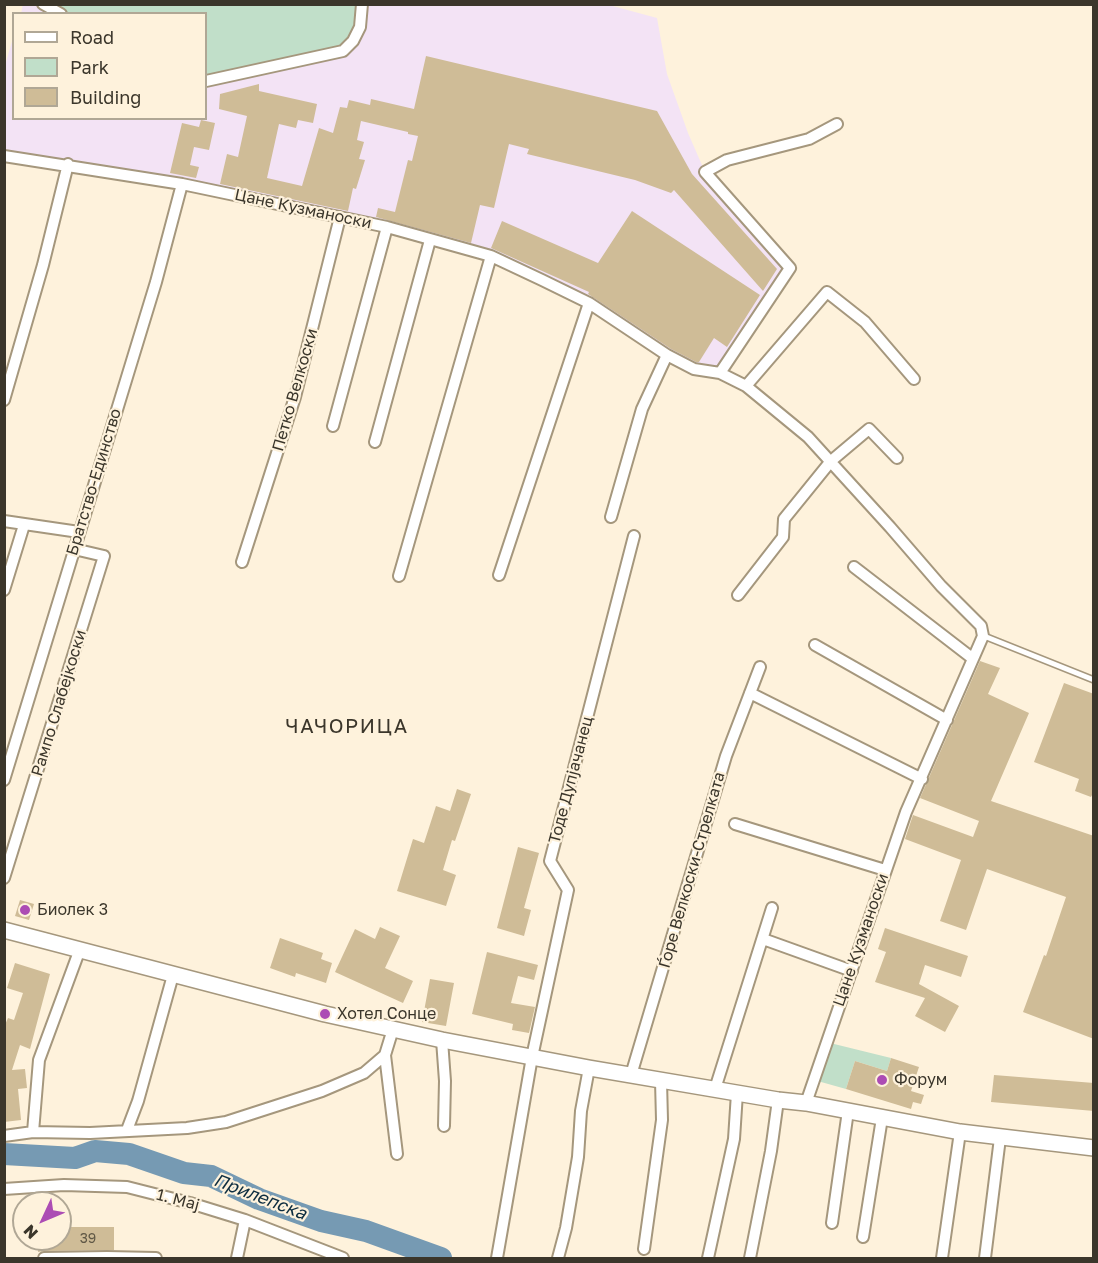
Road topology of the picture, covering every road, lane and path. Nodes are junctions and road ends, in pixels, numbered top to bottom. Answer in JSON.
{"nodes":[{"id":1,"x":43,"y":4,"type":"edge"},
{"id":2,"x":362,"y":4,"type":"edge"},
{"id":3,"x":57,"y":12,"type":"edge"},
{"id":4,"x":207,"y":81,"type":"edge"},
{"id":5,"x":837,"y":124,"type":"dead end"},
{"id":6,"x":4,"y":156,"type":"edge"},
{"id":7,"x":68,"y":164,"type":"junction"},
{"id":8,"x":182,"y":184,"type":"junction"},
{"id":9,"x":340,"y":217,"type":"junction"},
{"id":10,"x":387,"y":227,"type":"junction"},
{"id":11,"x":430,"y":240,"type":"junction"},
{"id":12,"x":491,"y":256,"type":"junction"},
{"id":13,"x":589,"y":303,"type":"junction"},
{"id":14,"x":667,"y":355,"type":"junction"},
{"id":15,"x":720,"y":373,"type":"junction"},
{"id":16,"x":914,"y":379,"type":"dead end"},
{"id":17,"x":746,"y":386,"type":"junction"},
{"id":18,"x":4,"y":400,"type":"edge"},
{"id":19,"x":333,"y":426,"type":"dead end"},
{"id":20,"x":375,"y":441,"type":"dead end"},
{"id":21,"x":897,"y":458,"type":"dead end"},
{"id":22,"x":831,"y":461,"type":"junction"},
{"id":23,"x":611,"y":517,"type":"dead end"},
{"id":24,"x":4,"y":521,"type":"edge"},
{"id":25,"x":24,"y":525,"type":"junction"},
{"id":26,"x":79,"y":532,"type":"junction"},
{"id":27,"x":634,"y":536,"type":"dead end"},
{"id":28,"x":74,"y":549,"type":"junction"},
{"id":29,"x":242,"y":562,"type":"dead end"},
{"id":30,"x":854,"y":567,"type":"dead end"},
{"id":31,"x":499,"y":575,"type":"dead end"},
{"id":32,"x":399,"y":576,"type":"dead end"},
{"id":33,"x":4,"y":590,"type":"edge"},
{"id":34,"x":738,"y":595,"type":"dead end"},
{"id":35,"x":983,"y":636,"type":"junction"},
{"id":36,"x":815,"y":645,"type":"dead end"},
{"id":37,"x":972,"y":658,"type":"junction"},
{"id":38,"x":760,"y":667,"type":"dead end"},
{"id":39,"x":1094,"y":680,"type":"edge"},
{"id":40,"x":750,"y":693,"type":"junction"},
{"id":41,"x":947,"y":720,"type":"junction"},
{"id":42,"x":922,"y":779,"type":"junction"},
{"id":43,"x":4,"y":780,"type":"edge"},
{"id":44,"x":735,"y":824,"type":"dead end"},
{"id":45,"x":885,"y":870,"type":"junction"},
{"id":46,"x":4,"y":878,"type":"edge"},
{"id":47,"x":772,"y":908,"type":"dead end"},
{"id":48,"x":4,"y":930,"type":"edge"},
{"id":49,"x":763,"y":939,"type":"junction"},
{"id":50,"x":80,"y":949,"type":"junction"},
{"id":51,"x":852,"y":970,"type":"junction"},
{"id":52,"x":172,"y":975,"type":"junction"},
{"id":53,"x":393,"y":1029,"type":"junction"},
{"id":54,"x":442,"y":1040,"type":"junction"},
{"id":55,"x":385,"y":1055,"type":"junction"},
{"id":56,"x":532,"y":1057,"type":"junction"},
{"id":57,"x":589,"y":1068,"type":"junction"},
{"id":58,"x":631,"y":1075,"type":"junction"},
{"id":59,"x":661,"y":1081,"type":"junction"},
{"id":60,"x":715,"y":1089,"type":"junction"},
{"id":61,"x":737,"y":1093,"type":"junction"},
{"id":62,"x":778,"y":1100,"type":"junction"},
{"id":63,"x":806,"y":1103,"type":"junction"},
{"id":64,"x":848,"y":1111,"type":"junction"},
{"id":65,"x":882,"y":1118,"type":"junction"},
{"id":66,"x":444,"y":1126,"type":"dead end"},
{"id":67,"x":127,"y":1130,"type":"junction"},
{"id":68,"x":33,"y":1132,"type":"junction"},
{"id":69,"x":960,"y":1132,"type":"junction"},
{"id":70,"x":4,"y":1136,"type":"edge"},
{"id":71,"x":1000,"y":1138,"type":"junction"},
{"id":72,"x":1094,"y":1148,"type":"edge"},
{"id":73,"x":397,"y":1154,"type":"dead end"},
{"id":74,"x":4,"y":1190,"type":"edge"},
{"id":75,"x":245,"y":1220,"type":"junction"},
{"id":76,"x":832,"y":1223,"type":"dead end"},
{"id":77,"x":863,"y":1237,"type":"dead end"},
{"id":78,"x":644,"y":1249,"type":"dead end"},
{"id":79,"x":44,"y":1258,"type":"edge"},
{"id":80,"x":107,"y":1258,"type":"edge"},
{"id":81,"x":156,"y":1258,"type":"edge"},
{"id":82,"x":237,"y":1258,"type":"edge"},
{"id":83,"x":343,"y":1258,"type":"edge"},
{"id":84,"x":497,"y":1258,"type":"edge"},
{"id":85,"x":558,"y":1258,"type":"edge"},
{"id":86,"x":708,"y":1258,"type":"edge"},
{"id":87,"x":750,"y":1258,"type":"edge"},
{"id":88,"x":942,"y":1258,"type":"edge"},
{"id":89,"x":985,"y":1258,"type":"edge"}],
"edges":[{"from":1,"to":3,"type":"street"},
{"from":2,"to":4,"type":"street"},
{"from":5,"to":15,"type":"street"},
{"from":6,"to":7,"type":"street","name":"Цане Кузманоски"},
{"from":7,"to":8,"type":"street","name":"Цане Кузманоски"},
{"from":7,"to":18,"type":"street"},
{"from":8,"to":9,"type":"street","name":"Цане Кузманоски"},
{"from":8,"to":26,"type":"street","name":"Братство-Единство"},
{"from":9,"to":10,"type":"street","name":"Цане Кузманоски"},
{"from":9,"to":29,"type":"street","name":"Петко Велкоски"},
{"from":10,"to":11,"type":"street","name":"Цане Кузманоски"},
{"from":10,"to":19,"type":"street"},
{"from":11,"to":12,"type":"street","name":"Цане Кузманоски"},
{"from":11,"to":20,"type":"street"},
{"from":12,"to":13,"type":"street","name":"Цане Кузманоски"},
{"from":12,"to":32,"type":"street"},
{"from":13,"to":14,"type":"street","name":"Цане Кузманоски"},
{"from":13,"to":31,"type":"street"},
{"from":14,"to":15,"type":"street","name":"Цане Кузманоски"},
{"from":14,"to":23,"type":"street"},
{"from":15,"to":17,"type":"street","name":"Цане Кузманоски"},
{"from":16,"to":17,"type":"street"},
{"from":17,"to":22,"type":"street","name":"Цане Кузманоски"},
{"from":21,"to":22,"type":"street"},
{"from":22,"to":34,"type":"street"},
{"from":22,"to":35,"type":"street","name":"Цане Кузманоски"},
{"from":24,"to":25,"type":"street"},
{"from":25,"to":26,"type":"street"},
{"from":25,"to":33,"type":"street"},
{"from":26,"to":28,"type":"street","name":"Братство-Единство"},
{"from":27,"to":56,"type":"street","name":"Тоде Дупјачанец"},
{"from":28,"to":43,"type":"street","name":"Братство-Единство"},
{"from":28,"to":46,"type":"street","name":"Рампо Слабејкоски"},
{"from":30,"to":37,"type":"street"},
{"from":35,"to":37,"type":"street","name":"Цане Кузманоски"},
{"from":35,"to":39,"type":"lane"},
{"from":36,"to":41,"type":"street"},
{"from":37,"to":41,"type":"street","name":"Цане Кузманоски"},
{"from":38,"to":40,"type":"street","name":"Ѓоре Велкоски-Стрелката"},
{"from":40,"to":42,"type":"street"},
{"from":40,"to":58,"type":"street","name":"Ѓоре Велкоски-Стрелката"},
{"from":41,"to":42,"type":"street","name":"Цане Кузманоски"},
{"from":42,"to":45,"type":"street","name":"Цане Кузманоски"},
{"from":44,"to":45,"type":"street"},
{"from":45,"to":51,"type":"street","name":"Цане Кузманоски"},
{"from":47,"to":49,"type":"street"},
{"from":48,"to":50,"type":"street"},
{"from":49,"to":51,"type":"street"},
{"from":49,"to":60,"type":"street"},
{"from":50,"to":52,"type":"street"},
{"from":50,"to":68,"type":"street"},
{"from":51,"to":63,"type":"street","name":"Цане Кузманоски"},
{"from":52,"to":53,"type":"street"},
{"from":52,"to":67,"type":"street"},
{"from":53,"to":54,"type":"street"},
{"from":53,"to":55,"type":"street"},
{"from":54,"to":56,"type":"street"},
{"from":54,"to":66,"type":"street"},
{"from":55,"to":67,"type":"street"},
{"from":55,"to":73,"type":"street"},
{"from":56,"to":57,"type":"street"},
{"from":56,"to":84,"type":"street","name":"Тоде Дупјачанец"},
{"from":57,"to":58,"type":"street"},
{"from":57,"to":85,"type":"street"},
{"from":58,"to":59,"type":"street"},
{"from":59,"to":60,"type":"street"},
{"from":59,"to":78,"type":"street"},
{"from":60,"to":61,"type":"street"},
{"from":61,"to":62,"type":"street"},
{"from":61,"to":86,"type":"street"},
{"from":62,"to":63,"type":"street"},
{"from":62,"to":87,"type":"street"},
{"from":63,"to":64,"type":"street"},
{"from":64,"to":65,"type":"street"},
{"from":64,"to":76,"type":"street"},
{"from":65,"to":69,"type":"street"},
{"from":65,"to":77,"type":"street"},
{"from":67,"to":68,"type":"street"},
{"from":68,"to":70,"type":"street"},
{"from":69,"to":71,"type":"street"},
{"from":69,"to":88,"type":"street"},
{"from":71,"to":72,"type":"street"},
{"from":71,"to":89,"type":"street"},
{"from":74,"to":75,"type":"street","name":"1. Мај"},
{"from":75,"to":82,"type":"street"},
{"from":75,"to":83,"type":"street","name":"1. Мај"},
{"from":79,"to":80,"type":"street"},
{"from":80,"to":81,"type":"street"}]}
